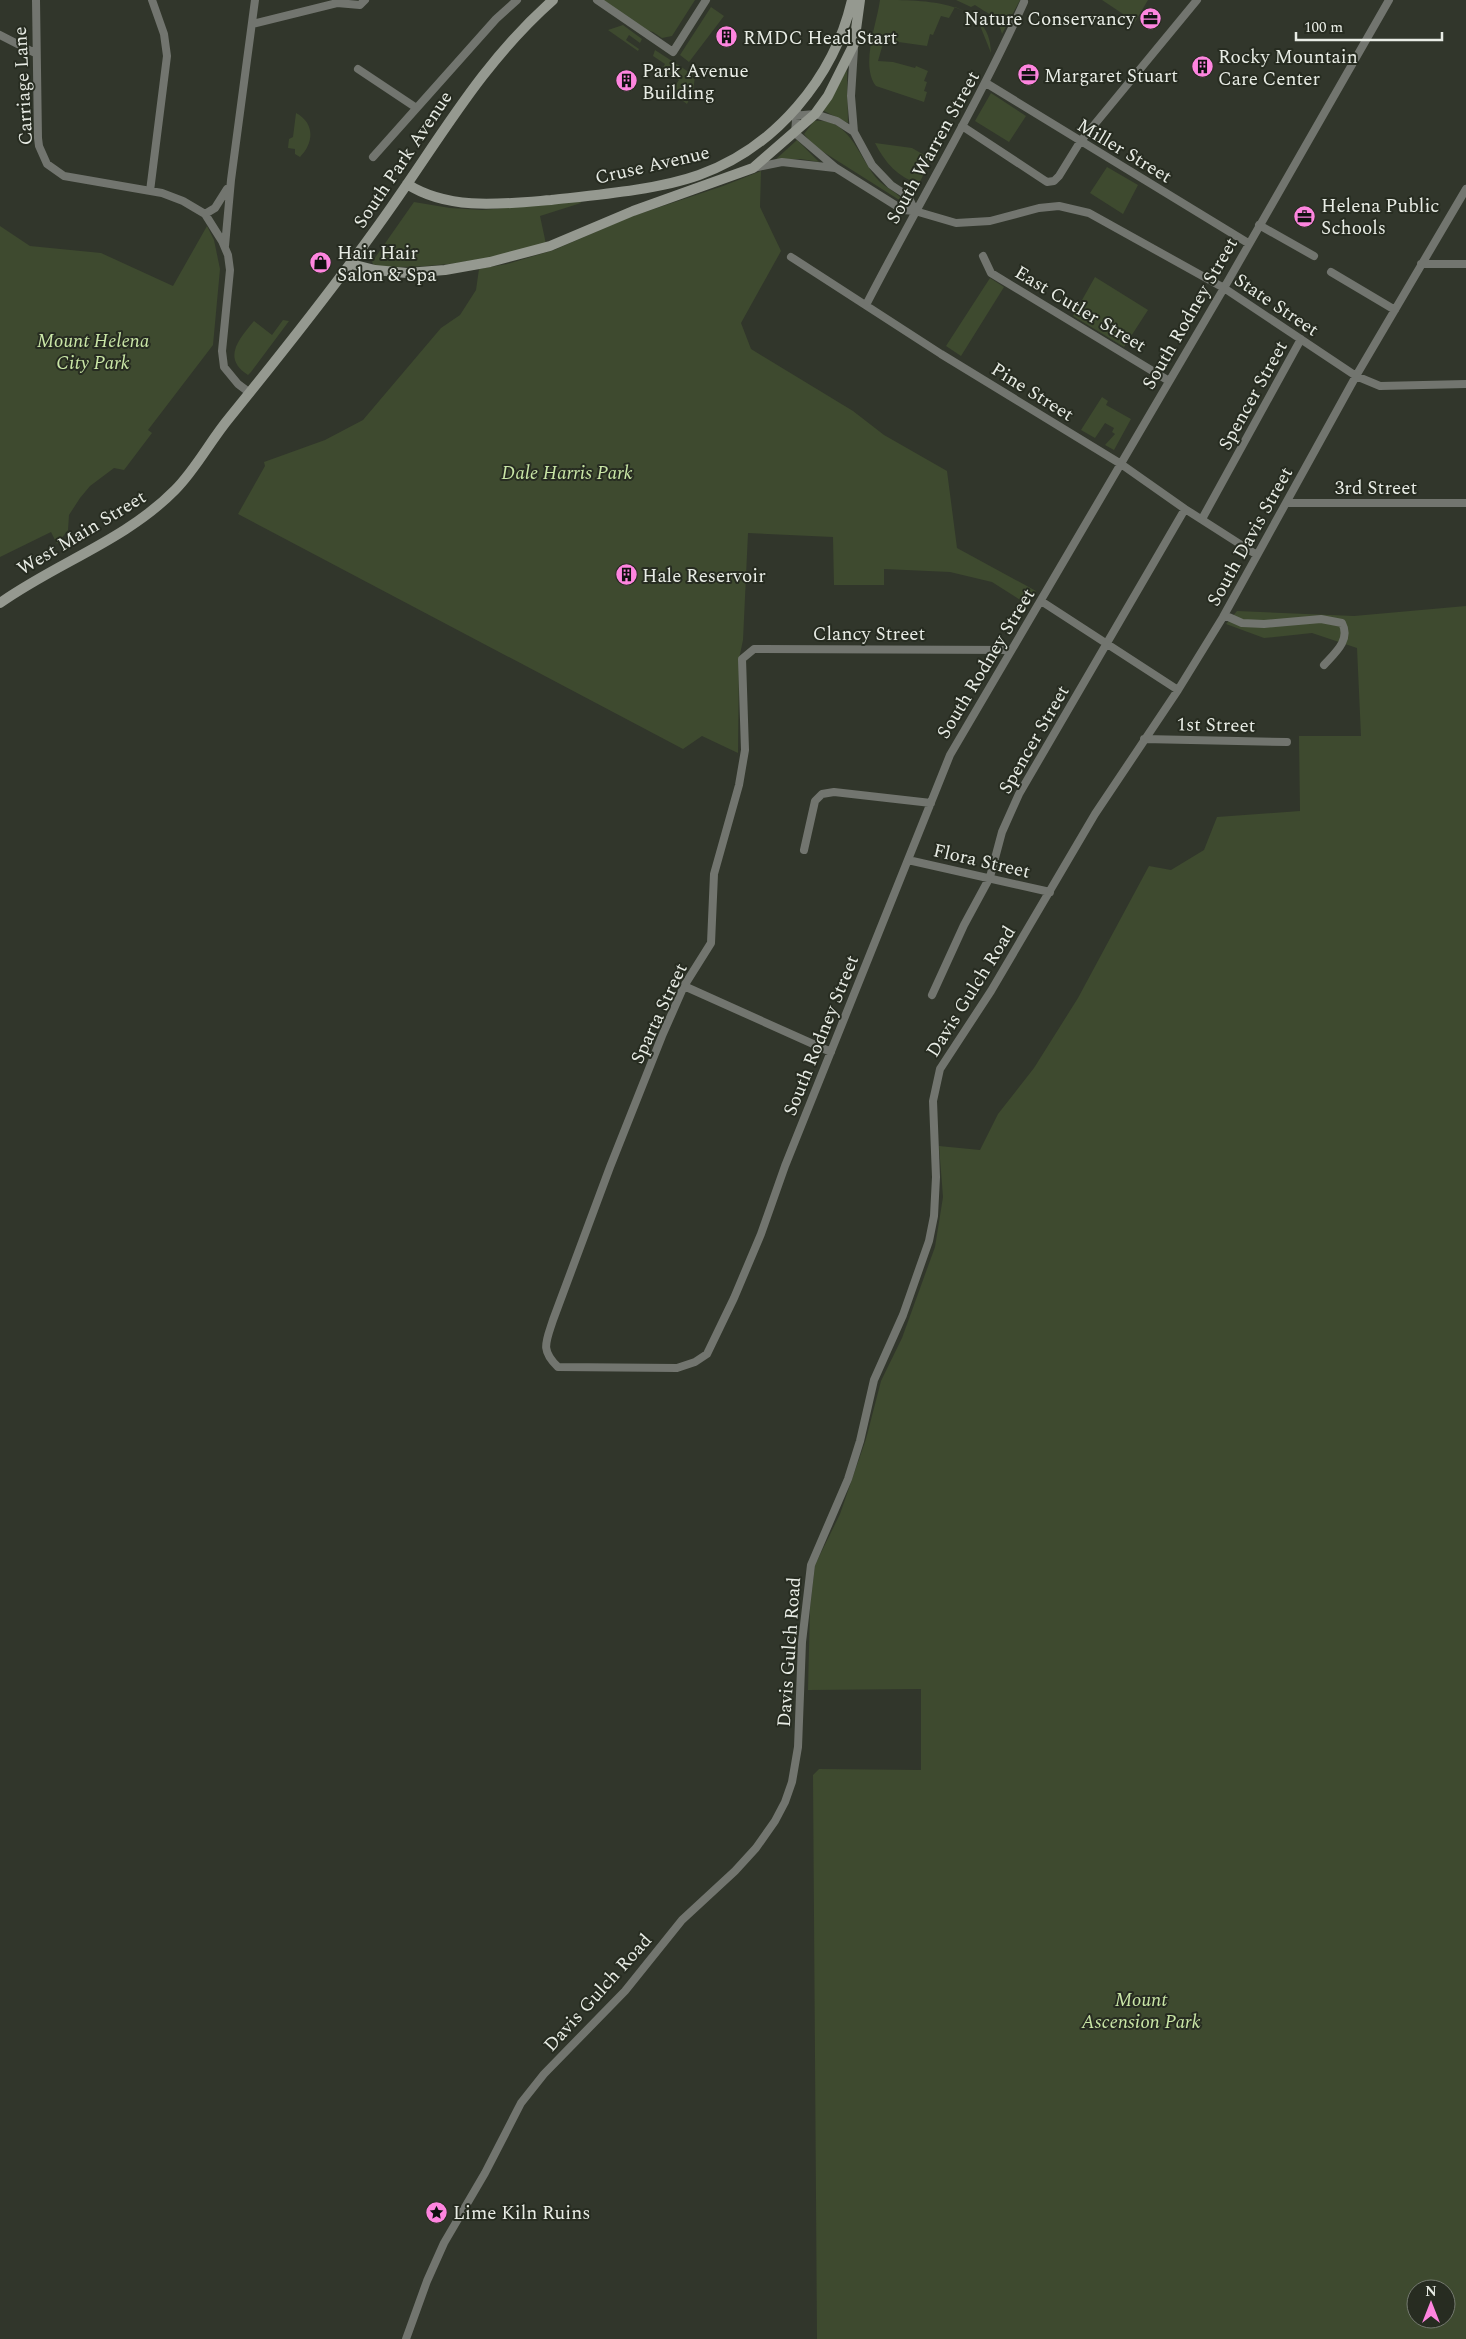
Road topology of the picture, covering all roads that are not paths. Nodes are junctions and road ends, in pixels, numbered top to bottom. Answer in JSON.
{"nodes":[{"id":1,"x":36,"y":0,"type":"edge"},
{"id":2,"x":152,"y":0,"type":"edge"},
{"id":3,"x":255,"y":0,"type":"edge"},
{"id":4,"x":517,"y":0,"type":"edge"},
{"id":5,"x":553,"y":0,"type":"edge"},
{"id":6,"x":598,"y":0,"type":"edge"},
{"id":7,"x":706,"y":0,"type":"edge"},
{"id":8,"x":852,"y":0,"type":"edge"},
{"id":9,"x":860,"y":0,"type":"edge"},
{"id":10,"x":1196,"y":0,"type":"edge"},
{"id":11,"x":1389,"y":0,"type":"edge"},
{"id":12,"x":363,"y":2,"type":"edge"},
{"id":13,"x":1024,"y":2,"type":"dead end"},
{"id":14,"x":252,"y":24,"type":"junction"},
{"id":15,"x":0,"y":35,"type":"edge"},
{"id":16,"x":854,"y":44,"type":"junction"},
{"id":17,"x":35,"y":53,"type":"junction"},
{"id":18,"x":358,"y":69,"type":"dead end"},
{"id":19,"x":986,"y":83,"type":"junction"},
{"id":20,"x":415,"y":107,"type":"junction"},
{"id":21,"x":794,"y":113,"type":"junction"},
{"id":22,"x":815,"y":114,"type":"junction"},
{"id":23,"x":962,"y":126,"type":"junction"},
{"id":24,"x":854,"y":132,"type":"junction"},
{"id":25,"x":795,"y":134,"type":"junction"},
{"id":26,"x":1080,"y":142,"type":"junction"},
{"id":27,"x":373,"y":157,"type":"dead end"},
{"id":28,"x":753,"y":168,"type":"junction"},
{"id":29,"x":836,"y":168,"type":"junction"},
{"id":30,"x":231,"y":180,"type":"junction"},
{"id":31,"x":407,"y":184,"type":"junction"},
{"id":32,"x":1466,"y":189,"type":"edge"},
{"id":33,"x":150,"y":191,"type":"junction"},
{"id":34,"x":915,"y":211,"type":"junction"},
{"id":35,"x":205,"y":214,"type":"junction"},
{"id":36,"x":1259,"y":225,"type":"junction"},
{"id":37,"x":1248,"y":243,"type":"junction"},
{"id":38,"x":224,"y":247,"type":"junction"},
{"id":39,"x":984,"y":256,"type":"dead end"},
{"id":40,"x":1314,"y":256,"type":"dead end"},
{"id":41,"x":791,"y":257,"type":"dead end"},
{"id":42,"x":351,"y":264,"type":"junction"},
{"id":43,"x":1421,"y":264,"type":"junction"},
{"id":44,"x":1466,"y":264,"type":"edge"},
{"id":45,"x":1331,"y":272,"type":"dead end"},
{"id":46,"x":1224,"y":288,"type":"junction"},
{"id":47,"x":866,"y":305,"type":"junction"},
{"id":48,"x":1395,"y":310,"type":"junction"},
{"id":49,"x":1301,"y":339,"type":"junction"},
{"id":50,"x":1356,"y":376,"type":"junction"},
{"id":51,"x":1169,"y":381,"type":"junction"},
{"id":52,"x":1466,"y":384,"type":"edge"},
{"id":53,"x":250,"y":393,"type":"junction"},
{"id":54,"x":1121,"y":464,"type":"junction"},
{"id":55,"x":1287,"y":502,"type":"junction"},
{"id":56,"x":1466,"y":503,"type":"edge"},
{"id":57,"x":1185,"y":509,"type":"junction"},
{"id":58,"x":1202,"y":519,"type":"junction"},
{"id":59,"x":1257,"y":555,"type":"junction"},
{"id":60,"x":0,"y":602,"type":"edge"},
{"id":61,"x":1041,"y":602,"type":"junction"},
{"id":62,"x":1224,"y":615,"type":"junction"},
{"id":63,"x":1107,"y":642,"type":"junction"},
{"id":64,"x":1011,"y":650,"type":"junction"},
{"id":65,"x":1324,"y":665,"type":"dead end"},
{"id":66,"x":743,"y":671,"type":"joint"},
{"id":67,"x":1178,"y":690,"type":"junction"},
{"id":68,"x":1144,"y":739,"type":"junction"},
{"id":69,"x":1287,"y":742,"type":"dead end"},
{"id":70,"x":931,"y":803,"type":"junction"},
{"id":71,"x":804,"y":850,"type":"dead end"},
{"id":72,"x":908,"y":860,"type":"junction"},
{"id":73,"x":990,"y":877,"type":"junction"},
{"id":74,"x":1050,"y":892,"type":"junction"},
{"id":75,"x":684,"y":986,"type":"junction"},
{"id":76,"x":932,"y":995,"type":"dead end"},
{"id":77,"x":831,"y":1052,"type":"junction"},
{"id":78,"x":678,"y":1368,"type":"joint"},
{"id":79,"x":406,"y":2339,"type":"edge"}],
"edges":[{"from":1,"to":17,"type":"street","name":"Carriage Lane"},
{"from":2,"to":33,"type":"street"},
{"from":3,"to":14,"type":"street"},
{"from":4,"to":20,"type":"street"},
{"from":5,"to":31,"type":"street","name":"South Park Avenue"},
{"from":6,"to":7,"type":"street"},
{"from":8,"to":21,"type":"street","name":"Cruse Avenue"},
{"from":9,"to":16,"type":"street","name":"Cruse Avenue"},
{"from":10,"to":26,"type":"street"},
{"from":11,"to":36,"type":"street","name":"South Rodney Street"},
{"from":12,"to":14,"type":"street"},
{"from":13,"to":19,"type":"street","name":"South Warren Street"},
{"from":14,"to":30,"type":"street"},
{"from":15,"to":17,"type":"street"},
{"from":16,"to":22,"type":"street","name":"Cruse Avenue"},
{"from":16,"to":24,"type":"street"},
{"from":17,"to":33,"type":"street","name":"Carriage Lane"},
{"from":18,"to":20,"type":"street"},
{"from":19,"to":23,"type":"street","name":"South Warren Street"},
{"from":19,"to":26,"type":"street","name":"Miller Street"},
{"from":20,"to":27,"type":"street"},
{"from":21,"to":22,"type":"street"},
{"from":21,"to":25,"type":"street"},
{"from":21,"to":31,"type":"street","name":"Cruse Avenue"},
{"from":22,"to":24,"type":"street"},
{"from":22,"to":25,"type":"street","name":"Cruse Avenue"},
{"from":23,"to":26,"type":"street"},
{"from":23,"to":34,"type":"street","name":"South Warren Street"},
{"from":24,"to":34,"type":"street"},
{"from":25,"to":28,"type":"street","name":"Cruse Avenue"},
{"from":25,"to":29,"type":"street"},
{"from":26,"to":37,"type":"street","name":"Miller Street"},
{"from":28,"to":29,"type":"street"},
{"from":28,"to":42,"type":"street","name":"Cruse Avenue"},
{"from":29,"to":34,"type":"street"},
{"from":30,"to":35,"type":"street"},
{"from":30,"to":38,"type":"street"},
{"from":31,"to":42,"type":"street","name":"South Park Avenue"},
{"from":32,"to":43,"type":"street","name":"South Davis Street"},
{"from":33,"to":35,"type":"street","name":"Carriage Lane"},
{"from":34,"to":46,"type":"street","name":"State Street"},
{"from":34,"to":47,"type":"street","name":"South Warren Street"},
{"from":35,"to":38,"type":"street","name":"Carriage Lane"},
{"from":36,"to":37,"type":"street","name":"South Rodney Street"},
{"from":36,"to":40,"type":"street"},
{"from":37,"to":46,"type":"street","name":"South Rodney Street"},
{"from":38,"to":53,"type":"street","name":"Carriage Lane"},
{"from":39,"to":51,"type":"street","name":"East Cutler Street"},
{"from":41,"to":47,"type":"street","name":"Pine Street"},
{"from":42,"to":53,"type":"street","name":"South Park Avenue"},
{"from":43,"to":44,"type":"street"},
{"from":43,"to":48,"type":"street","name":"South Davis Street"},
{"from":45,"to":48,"type":"street"},
{"from":46,"to":49,"type":"street","name":"State Street"},
{"from":46,"to":51,"type":"street","name":"South Rodney Street"},
{"from":47,"to":54,"type":"street","name":"Pine Street"},
{"from":48,"to":50,"type":"street","name":"South Davis Street"},
{"from":49,"to":50,"type":"street","name":"State Street"},
{"from":49,"to":58,"type":"street","name":"Spencer Street"},
{"from":50,"to":52,"type":"street","name":"State Street"},
{"from":50,"to":55,"type":"street","name":"South Davis Street"},
{"from":51,"to":54,"type":"street","name":"South Rodney Street"},
{"from":53,"to":60,"type":"street","name":"West Main Street"},
{"from":54,"to":57,"type":"street","name":"Pine Street"},
{"from":54,"to":61,"type":"street","name":"South Rodney Street"},
{"from":55,"to":56,"type":"street","name":"3rd Street"},
{"from":55,"to":59,"type":"street","name":"South Davis Street"},
{"from":57,"to":58,"type":"street","name":"Pine Street"},
{"from":57,"to":63,"type":"street","name":"Spencer Street"},
{"from":58,"to":59,"type":"street","name":"Pine Street"},
{"from":59,"to":62,"type":"street","name":"South Davis Street"},
{"from":61,"to":63,"type":"street"},
{"from":61,"to":64,"type":"street","name":"South Rodney Street"},
{"from":62,"to":65,"type":"street"},
{"from":62,"to":67,"type":"street","name":"South Davis Street"},
{"from":63,"to":67,"type":"street"},
{"from":63,"to":73,"type":"street","name":"Spencer Street"},
{"from":64,"to":66,"type":"street","name":"Clancy Street"},
{"from":64,"to":70,"type":"street","name":"South Rodney Street"},
{"from":66,"to":75,"type":"street","name":"Sparta Street"},
{"from":67,"to":68,"type":"street","name":"South Davis Street"},
{"from":68,"to":69,"type":"street","name":"1st Street"},
{"from":68,"to":74,"type":"street","name":"South Davis Street"},
{"from":70,"to":71,"type":"street"},
{"from":70,"to":72,"type":"street","name":"South Rodney Street"},
{"from":72,"to":73,"type":"street","name":"Flora Street"},
{"from":72,"to":77,"type":"street","name":"South Rodney Street"},
{"from":73,"to":74,"type":"street","name":"Flora Street"},
{"from":73,"to":76,"type":"street","name":"Spencer Street"},
{"from":74,"to":79,"type":"street","name":"Davis Gulch Road"},
{"from":75,"to":77,"type":"street"},
{"from":75,"to":78,"type":"street","name":"Sparta Street"},
{"from":77,"to":78,"type":"street","name":"South Rodney Street"}]}
